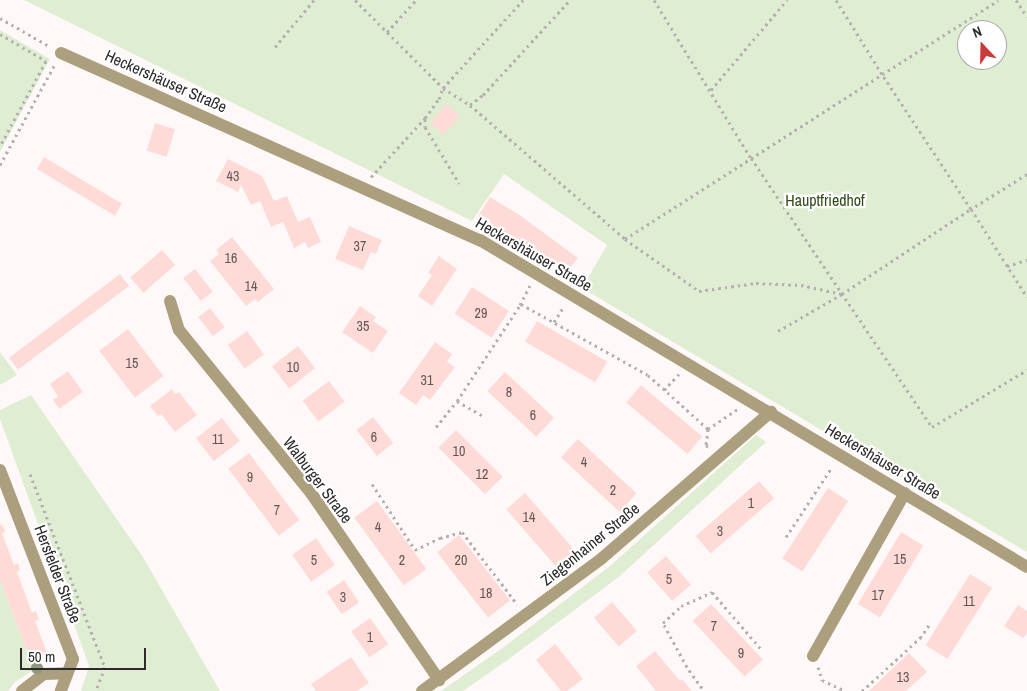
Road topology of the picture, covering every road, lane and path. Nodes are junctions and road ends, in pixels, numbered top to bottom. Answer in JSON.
{"nodes":[{"id":1,"x":314,"y":0,"type":"edge"},
{"id":2,"x":355,"y":0,"type":"edge"},
{"id":3,"x":416,"y":0,"type":"edge"},
{"id":4,"x":523,"y":0,"type":"edge"},
{"id":5,"x":570,"y":0,"type":"edge"},
{"id":6,"x":654,"y":0,"type":"edge"},
{"id":7,"x":787,"y":0,"type":"edge"},
{"id":8,"x":836,"y":0,"type":"edge"},
{"id":9,"x":998,"y":0,"type":"edge"},
{"id":10,"x":1016,"y":0,"type":"edge"},
{"id":11,"x":1027,"y":17,"type":"edge"},
{"id":12,"x":0,"y":18,"type":"edge"},
{"id":13,"x":387,"y":32,"type":"junction"},
{"id":14,"x":0,"y":34,"type":"edge"},
{"id":15,"x":275,"y":46,"type":"dead end"},
{"id":16,"x":61,"y":53,"type":"junction"},
{"id":17,"x":882,"y":74,"type":"junction"},
{"id":18,"x":443,"y":88,"type":"junction"},
{"id":19,"x":711,"y":90,"type":"junction"},
{"id":20,"x":470,"y":106,"type":"junction"},
{"id":21,"x":425,"y":118,"type":"junction"},
{"id":22,"x":0,"y":146,"type":"edge"},
{"id":23,"x":751,"y":158,"type":"junction"},
{"id":24,"x":0,"y":164,"type":"edge"},
{"id":25,"x":1027,"y":174,"type":"edge"},
{"id":26,"x":459,"y":183,"type":"dead end"},
{"id":27,"x":364,"y":186,"type":"junction"},
{"id":28,"x":971,"y":208,"type":"junction"},
{"id":29,"x":625,"y":239,"type":"junction"},
{"id":30,"x":1027,"y":260,"type":"edge"},
{"id":31,"x":1007,"y":266,"type":"junction"},
{"id":32,"x":536,"y":273,"type":"junction"},
{"id":33,"x":842,"y":294,"type":"junction"},
{"id":34,"x":1027,"y":298,"type":"edge"},
{"id":35,"x":170,"y":302,"type":"dead end"},
{"id":36,"x":521,"y":304,"type":"junction"},
{"id":37,"x":778,"y":331,"type":"dead end"},
{"id":38,"x":689,"y":364,"type":"junction"},
{"id":39,"x":1027,"y":370,"type":"edge"},
{"id":40,"x":664,"y":390,"type":"junction"},
{"id":41,"x":748,"y":399,"type":"junction"},
{"id":42,"x":457,"y":401,"type":"junction"},
{"id":43,"x":771,"y":412,"type":"junction"},
{"id":44,"x":483,"y":416,"type":"dead end"},
{"id":45,"x":436,"y":427,"type":"dead end"},
{"id":46,"x":840,"y":454,"type":"junction"},
{"id":47,"x":0,"y":470,"type":"edge"},
{"id":48,"x":30,"y":474,"type":"dead end"},
{"id":49,"x":372,"y":484,"type":"dead end"},
{"id":50,"x":904,"y":493,"type":"junction"},
{"id":51,"x":786,"y":537,"type":"dead end"},
{"id":52,"x":1027,"y":567,"type":"edge"},
{"id":53,"x":525,"y":616,"type":"junction"},
{"id":54,"x":931,"y":622,"type":"dead end"},
{"id":55,"x":762,"y":648,"type":"dead end"},
{"id":56,"x":814,"y":656,"type":"joint"},
{"id":57,"x":67,"y":673,"type":"junction"},
{"id":58,"x":439,"y":680,"type":"junction"},
{"id":59,"x":702,"y":688,"type":"dead end"},
{"id":60,"x":22,"y":691,"type":"edge"},
{"id":61,"x":61,"y":691,"type":"edge"},
{"id":62,"x":96,"y":691,"type":"edge"},
{"id":63,"x":422,"y":691,"type":"edge"},
{"id":64,"x":846,"y":691,"type":"edge"},
{"id":65,"x":862,"y":691,"type":"edge"}],
"edges":[{"from":1,"to":15,"type":"path"},
{"from":2,"to":13,"type":"path"},
{"from":3,"to":13,"type":"path"},
{"from":4,"to":18,"type":"path"},
{"from":5,"to":20,"type":"path"},
{"from":6,"to":19,"type":"path"},
{"from":7,"to":19,"type":"path"},
{"from":8,"to":17,"type":"path"},
{"from":9,"to":17,"type":"path"},
{"from":10,"to":11,"type":"path"},
{"from":12,"to":16,"type":"path"},
{"from":13,"to":18,"type":"path"},
{"from":14,"to":22,"type":"path"},
{"from":16,"to":24,"type":"path"},
{"from":16,"to":27,"type":"street","name":"Heckershäuser Straße"},
{"from":17,"to":23,"type":"path"},
{"from":17,"to":28,"type":"path"},
{"from":18,"to":20,"type":"path"},
{"from":18,"to":21,"type":"path"},
{"from":19,"to":23,"type":"path"},
{"from":20,"to":29,"type":"path"},
{"from":21,"to":26,"type":"path"},
{"from":21,"to":27,"type":"path"},
{"from":23,"to":29,"type":"path"},
{"from":23,"to":33,"type":"path"},
{"from":25,"to":28,"type":"path"},
{"from":27,"to":32,"type":"street","name":"Heckershäuser Straße"},
{"from":28,"to":31,"type":"path"},
{"from":28,"to":33,"type":"path"},
{"from":29,"to":33,"type":"path"},
{"from":30,"to":31,"type":"path"},
{"from":31,"to":34,"type":"path"},
{"from":32,"to":36,"type":"path"},
{"from":32,"to":38,"type":"street","name":"Heckershäuser Straße"},
{"from":33,"to":37,"type":"path"},
{"from":33,"to":39,"type":"path"},
{"from":35,"to":58,"type":"street","name":"Walburger Straße"},
{"from":36,"to":40,"type":"path"},
{"from":36,"to":42,"type":"path"},
{"from":38,"to":40,"type":"path"},
{"from":38,"to":41,"type":"street","name":"Heckershäuser Straße"},
{"from":40,"to":41,"type":"path"},
{"from":41,"to":43,"type":"street","name":"Heckershäuser Straße"},
{"from":42,"to":44,"type":"path"},
{"from":42,"to":45,"type":"path"},
{"from":43,"to":46,"type":"street","name":"Heckershäuser Straße"},
{"from":43,"to":53,"type":"street","name":"Ziegenhainer Straße"},
{"from":46,"to":50,"type":"street","name":"Heckershäuser Straße"},
{"from":46,"to":51,"type":"path"},
{"from":47,"to":57,"type":"street","name":"Hersfelder Straße"},
{"from":48,"to":62,"type":"path"},
{"from":49,"to":53,"type":"path"},
{"from":50,"to":52,"type":"street","name":"Heckershäuser Straße"},
{"from":50,"to":56,"type":"street"},
{"from":53,"to":58,"type":"street","name":"Ziegenhainer Straße"},
{"from":54,"to":65,"type":"path"},
{"from":55,"to":59,"type":"path"},
{"from":56,"to":64,"type":"path"},
{"from":57,"to":60,"type":"street"},
{"from":57,"to":61,"type":"street","name":"Hersfelder Straße"},
{"from":58,"to":63,"type":"street","name":"Ziegenhainer Straße"}]}
